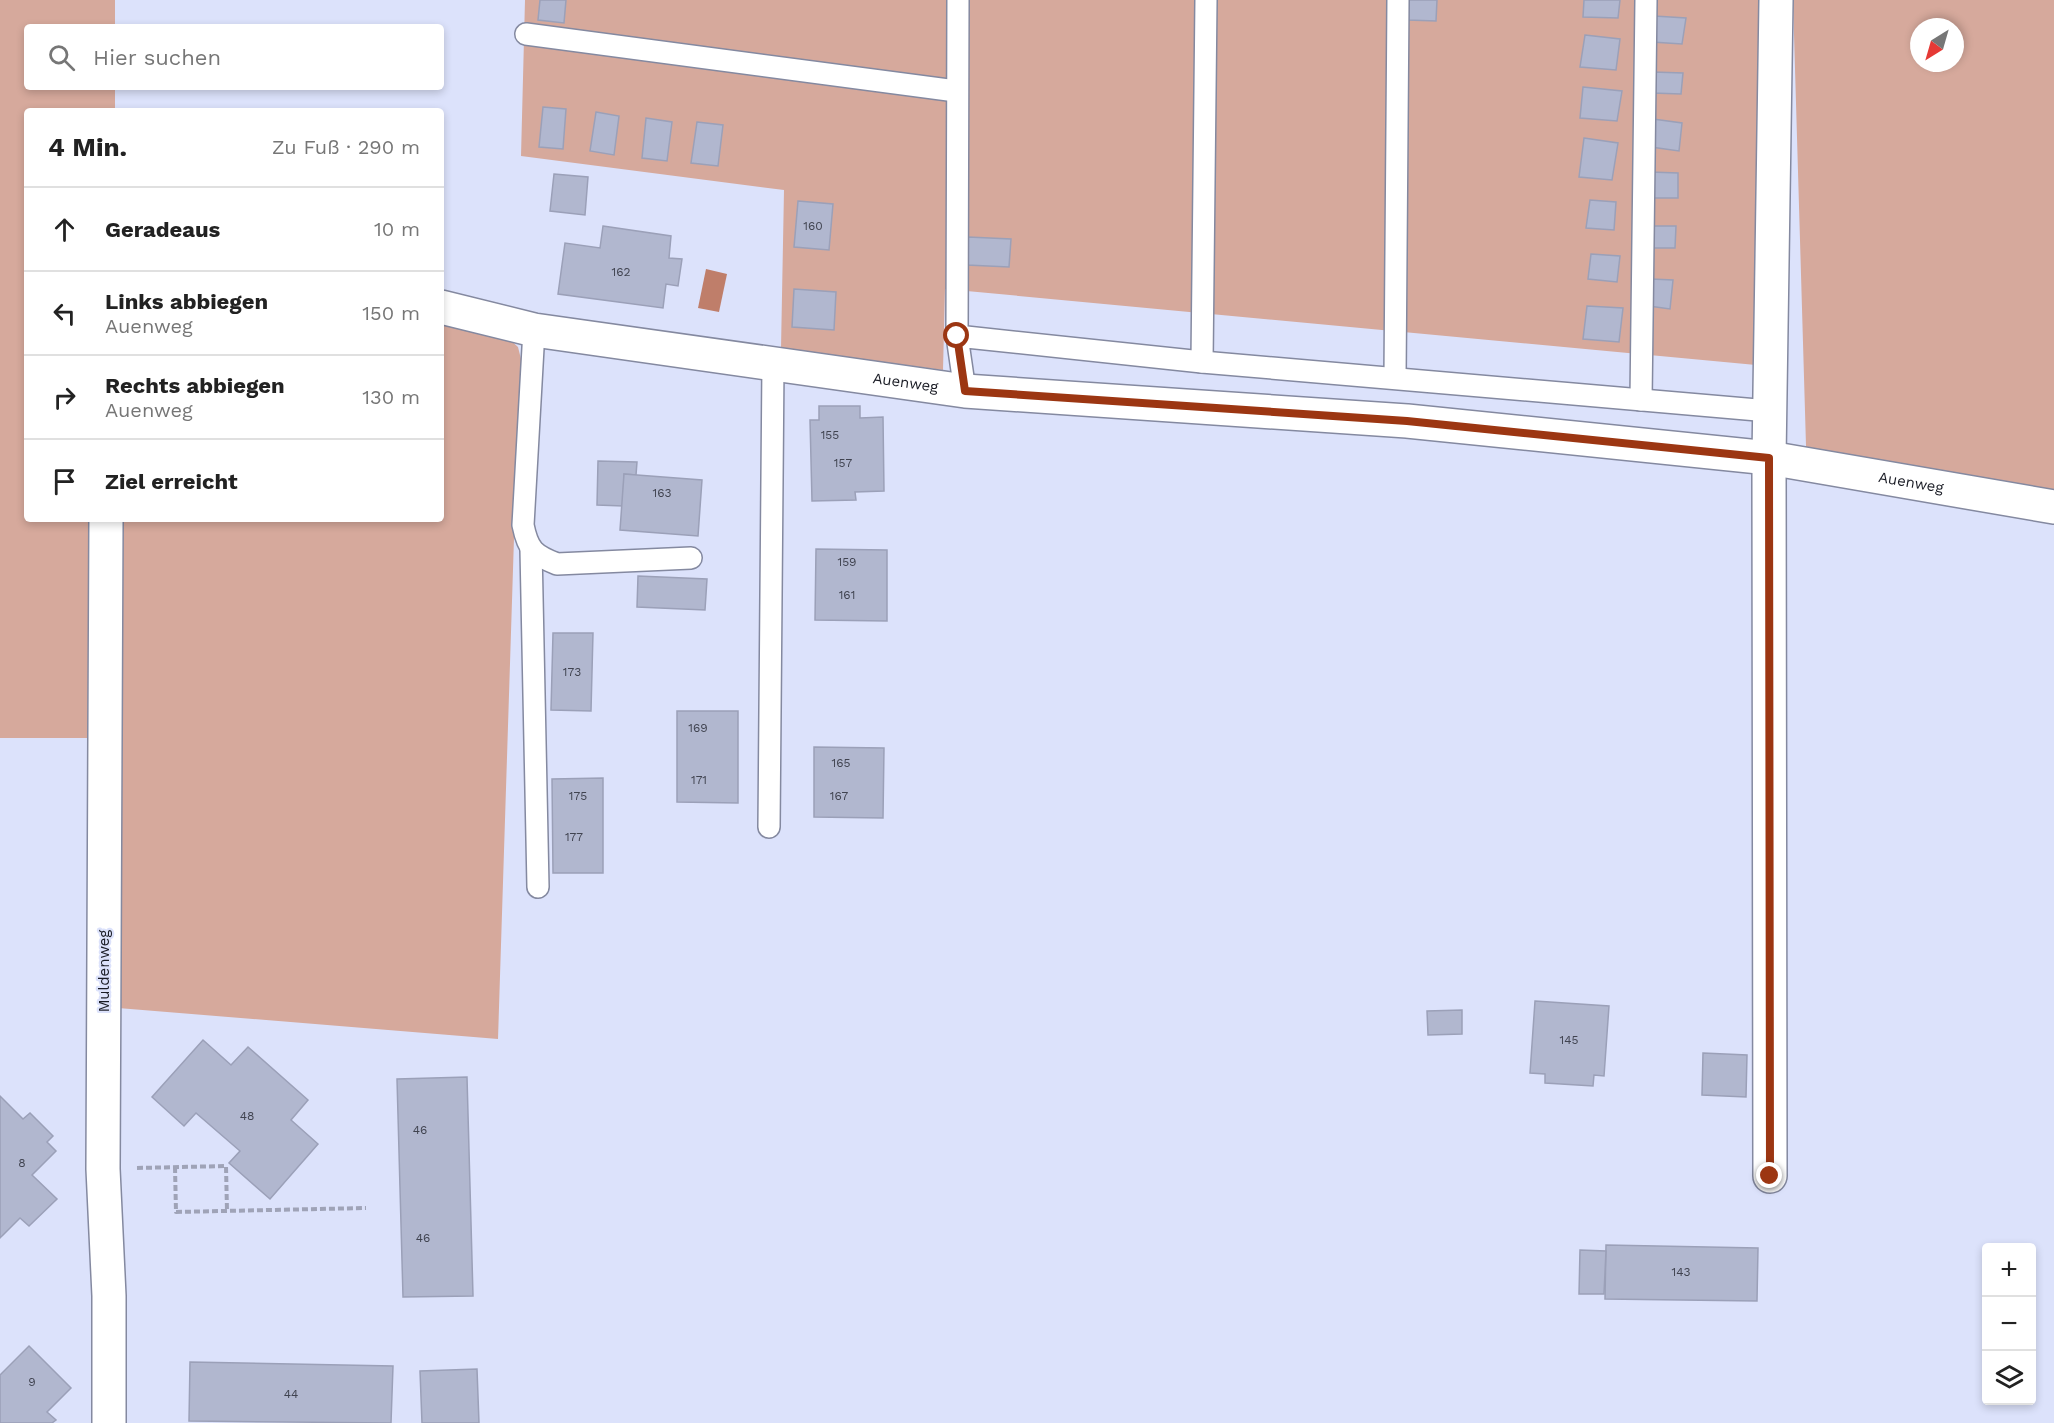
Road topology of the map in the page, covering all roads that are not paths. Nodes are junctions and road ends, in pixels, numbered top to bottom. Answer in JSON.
{"nodes":[{"id":1,"x":958,"y":0,"type":"edge"},
{"id":2,"x":1206,"y":0,"type":"edge"},
{"id":3,"x":1398,"y":0,"type":"edge"},
{"id":4,"x":1647,"y":0,"type":"edge"},
{"id":5,"x":1776,"y":0,"type":"edge"},
{"id":6,"x":526,"y":34,"type":"dead end"},
{"id":7,"x":956,"y":91,"type":"junction"},
{"id":8,"x":444,"y":308,"type":"edge"},
{"id":9,"x":534,"y":330,"type":"junction"},
{"id":10,"x":957,"y":336,"type":"junction"},
{"id":11,"x":1202,"y":362,"type":"junction"},
{"id":12,"x":772,"y":363,"type":"junction"},
{"id":13,"x":1395,"y":378,"type":"junction"},
{"id":14,"x":965,"y":391,"type":"junction"},
{"id":15,"x":1641,"y":400,"type":"junction"},
{"id":16,"x":1769,"y":411,"type":"junction"},
{"id":17,"x":1769,"y":458,"type":"junction"},
{"id":18,"x":2054,"y":507,"type":"edge"},
{"id":19,"x":106,"y":522,"type":"edge"},
{"id":20,"x":531,"y":549,"type":"junction"},
{"id":21,"x":691,"y":558,"type":"dead end"},
{"id":22,"x":769,"y":826,"type":"dead end"},
{"id":23,"x":538,"y":887,"type":"dead end"},
{"id":24,"x":1770,"y":1176,"type":"dead end"},
{"id":25,"x":109,"y":1423,"type":"edge"}],
"edges":[{"from":1,"to":7,"type":"lane"},
{"from":2,"to":11,"type":"lane"},
{"from":3,"to":13,"type":"lane"},
{"from":4,"to":15,"type":"lane"},
{"from":5,"to":16,"type":"street"},
{"from":6,"to":7,"type":"lane"},
{"from":7,"to":10,"type":"lane"},
{"from":8,"to":9,"type":"street","name":"Auenweg"},
{"from":9,"to":12,"type":"street","name":"Auenweg"},
{"from":9,"to":20,"type":"lane"},
{"from":10,"to":11,"type":"lane"},
{"from":10,"to":14,"type":"lane"},
{"from":11,"to":13,"type":"lane"},
{"from":12,"to":14,"type":"street","name":"Auenweg"},
{"from":12,"to":22,"type":"lane"},
{"from":13,"to":15,"type":"lane"},
{"from":14,"to":17,"type":"street","name":"Auenweg"},
{"from":15,"to":16,"type":"lane"},
{"from":16,"to":17,"type":"street"},
{"from":17,"to":18,"type":"street","name":"Auenweg"},
{"from":17,"to":24,"type":"street"},
{"from":19,"to":25,"type":"street","name":"Muldenweg"},
{"from":20,"to":21,"type":"lane"},
{"from":20,"to":23,"type":"lane"}]}
